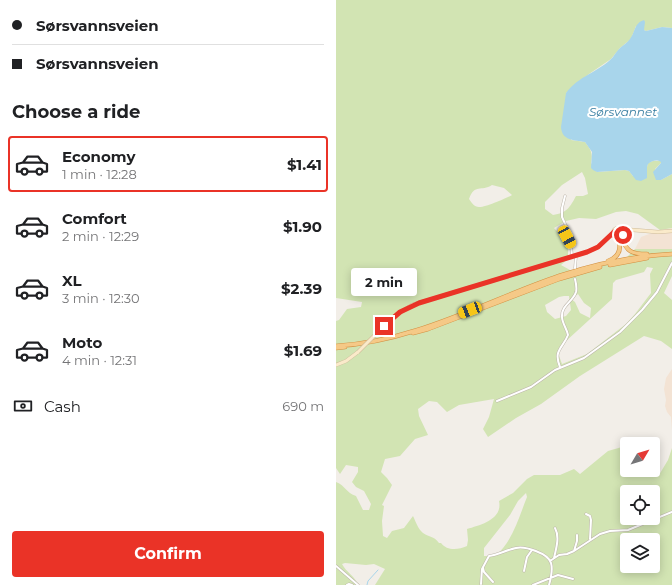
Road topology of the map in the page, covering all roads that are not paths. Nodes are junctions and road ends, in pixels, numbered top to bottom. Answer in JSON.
{"nodes":[{"id":1,"x":565,"y":196,"type":"dead end"},
{"id":2,"x":621,"y":229,"type":"junction"},
{"id":3,"x":634,"y":230,"type":"junction"},
{"id":4,"x":672,"y":231,"type":"edge"},
{"id":5,"x":614,"y":232,"type":"junction"},
{"id":6,"x":620,"y":237,"type":"junction"},
{"id":7,"x":605,"y":241,"type":"junction"},
{"id":8,"x":672,"y":255,"type":"edge"},
{"id":9,"x":664,"y":256,"type":"junction"},
{"id":10,"x":574,"y":257,"type":"junction"},
{"id":11,"x":672,"y":263,"type":"edge"},
{"id":12,"x":588,"y":267,"type":"junction"},
{"id":13,"x":575,"y":268,"type":"dead end"},
{"id":14,"x":575,"y":279,"type":"dead end"},
{"id":15,"x":336,"y":347,"type":"edge"},
{"id":16,"x":336,"y":365,"type":"edge"},
{"id":17,"x":560,"y":367,"type":"junction"},
{"id":18,"x":497,"y":401,"type":"dead end"},
{"id":19,"x":672,"y":512,"type":"edge"},
{"id":20,"x":586,"y":514,"type":"dead end"},
{"id":21,"x":555,"y":528,"type":"dead end"},
{"id":22,"x":577,"y":535,"type":"dead end"},
{"id":23,"x":590,"y":539,"type":"junction"},
{"id":24,"x":532,"y":550,"type":"junction"},
{"id":25,"x":574,"y":551,"type":"junction"},
{"id":26,"x":553,"y":559,"type":"junction"},
{"id":27,"x":550,"y":561,"type":"junction"},
{"id":28,"x":336,"y":566,"type":"edge"},
{"id":29,"x":483,"y":567,"type":"junction"},
{"id":30,"x":524,"y":571,"type":"dead end"},
{"id":31,"x":551,"y":578,"type":"junction"},
{"id":32,"x":573,"y":579,"type":"dead end"},
{"id":33,"x":493,"y":582,"type":"dead end"},
{"id":34,"x":481,"y":584,"type":"dead end"},
{"id":35,"x":347,"y":585,"type":"edge"},
{"id":36,"x":352,"y":585,"type":"edge"},
{"id":37,"x":358,"y":585,"type":"edge"},
{"id":38,"x":533,"y":585,"type":"edge"},
{"id":39,"x":549,"y":585,"type":"edge"}],
"edges":[{"from":1,"to":10,"type":"street"},
{"from":2,"to":3,"type":"main road"},
{"from":2,"to":5,"type":"main road"},
{"from":2,"to":6,"type":"main road"},
{"from":3,"to":4,"type":"main road"},
{"from":3,"to":6,"type":"main road"},
{"from":5,"to":6,"type":"main road"},
{"from":5,"to":7,"type":"main road"},
{"from":6,"to":7,"type":"main road"},
{"from":6,"to":9,"type":"highway"},
{"from":6,"to":12,"type":"highway"},
{"from":7,"to":10,"type":"main road"},
{"from":8,"to":9,"type":"highway"},
{"from":9,"to":12,"type":"highway"},
{"from":9,"to":15,"type":"highway"},
{"from":10,"to":13,"type":"street"},
{"from":10,"to":16,"type":"main road","bridge":true},
{"from":11,"to":17,"type":"street"},
{"from":12,"to":15,"type":"highway"},
{"from":14,"to":17,"type":"street"},
{"from":17,"to":18,"type":"street"},
{"from":19,"to":23,"type":"street"},
{"from":20,"to":23,"type":"street"},
{"from":21,"to":26,"type":"street"},
{"from":22,"to":25,"type":"street"},
{"from":23,"to":25,"type":"street"},
{"from":24,"to":27,"type":"street"},
{"from":24,"to":29,"type":"street"},
{"from":24,"to":30,"type":"street"},
{"from":25,"to":26,"type":"street"},
{"from":26,"to":27,"type":"street"},
{"from":27,"to":31,"type":"street"},
{"from":28,"to":37,"type":"street"},
{"from":29,"to":33,"type":"street"},
{"from":29,"to":34,"type":"street"},
{"from":31,"to":32,"type":"street"},
{"from":31,"to":38,"type":"street"},
{"from":31,"to":39,"type":"street"},
{"from":35,"to":36,"type":"street"}]}
